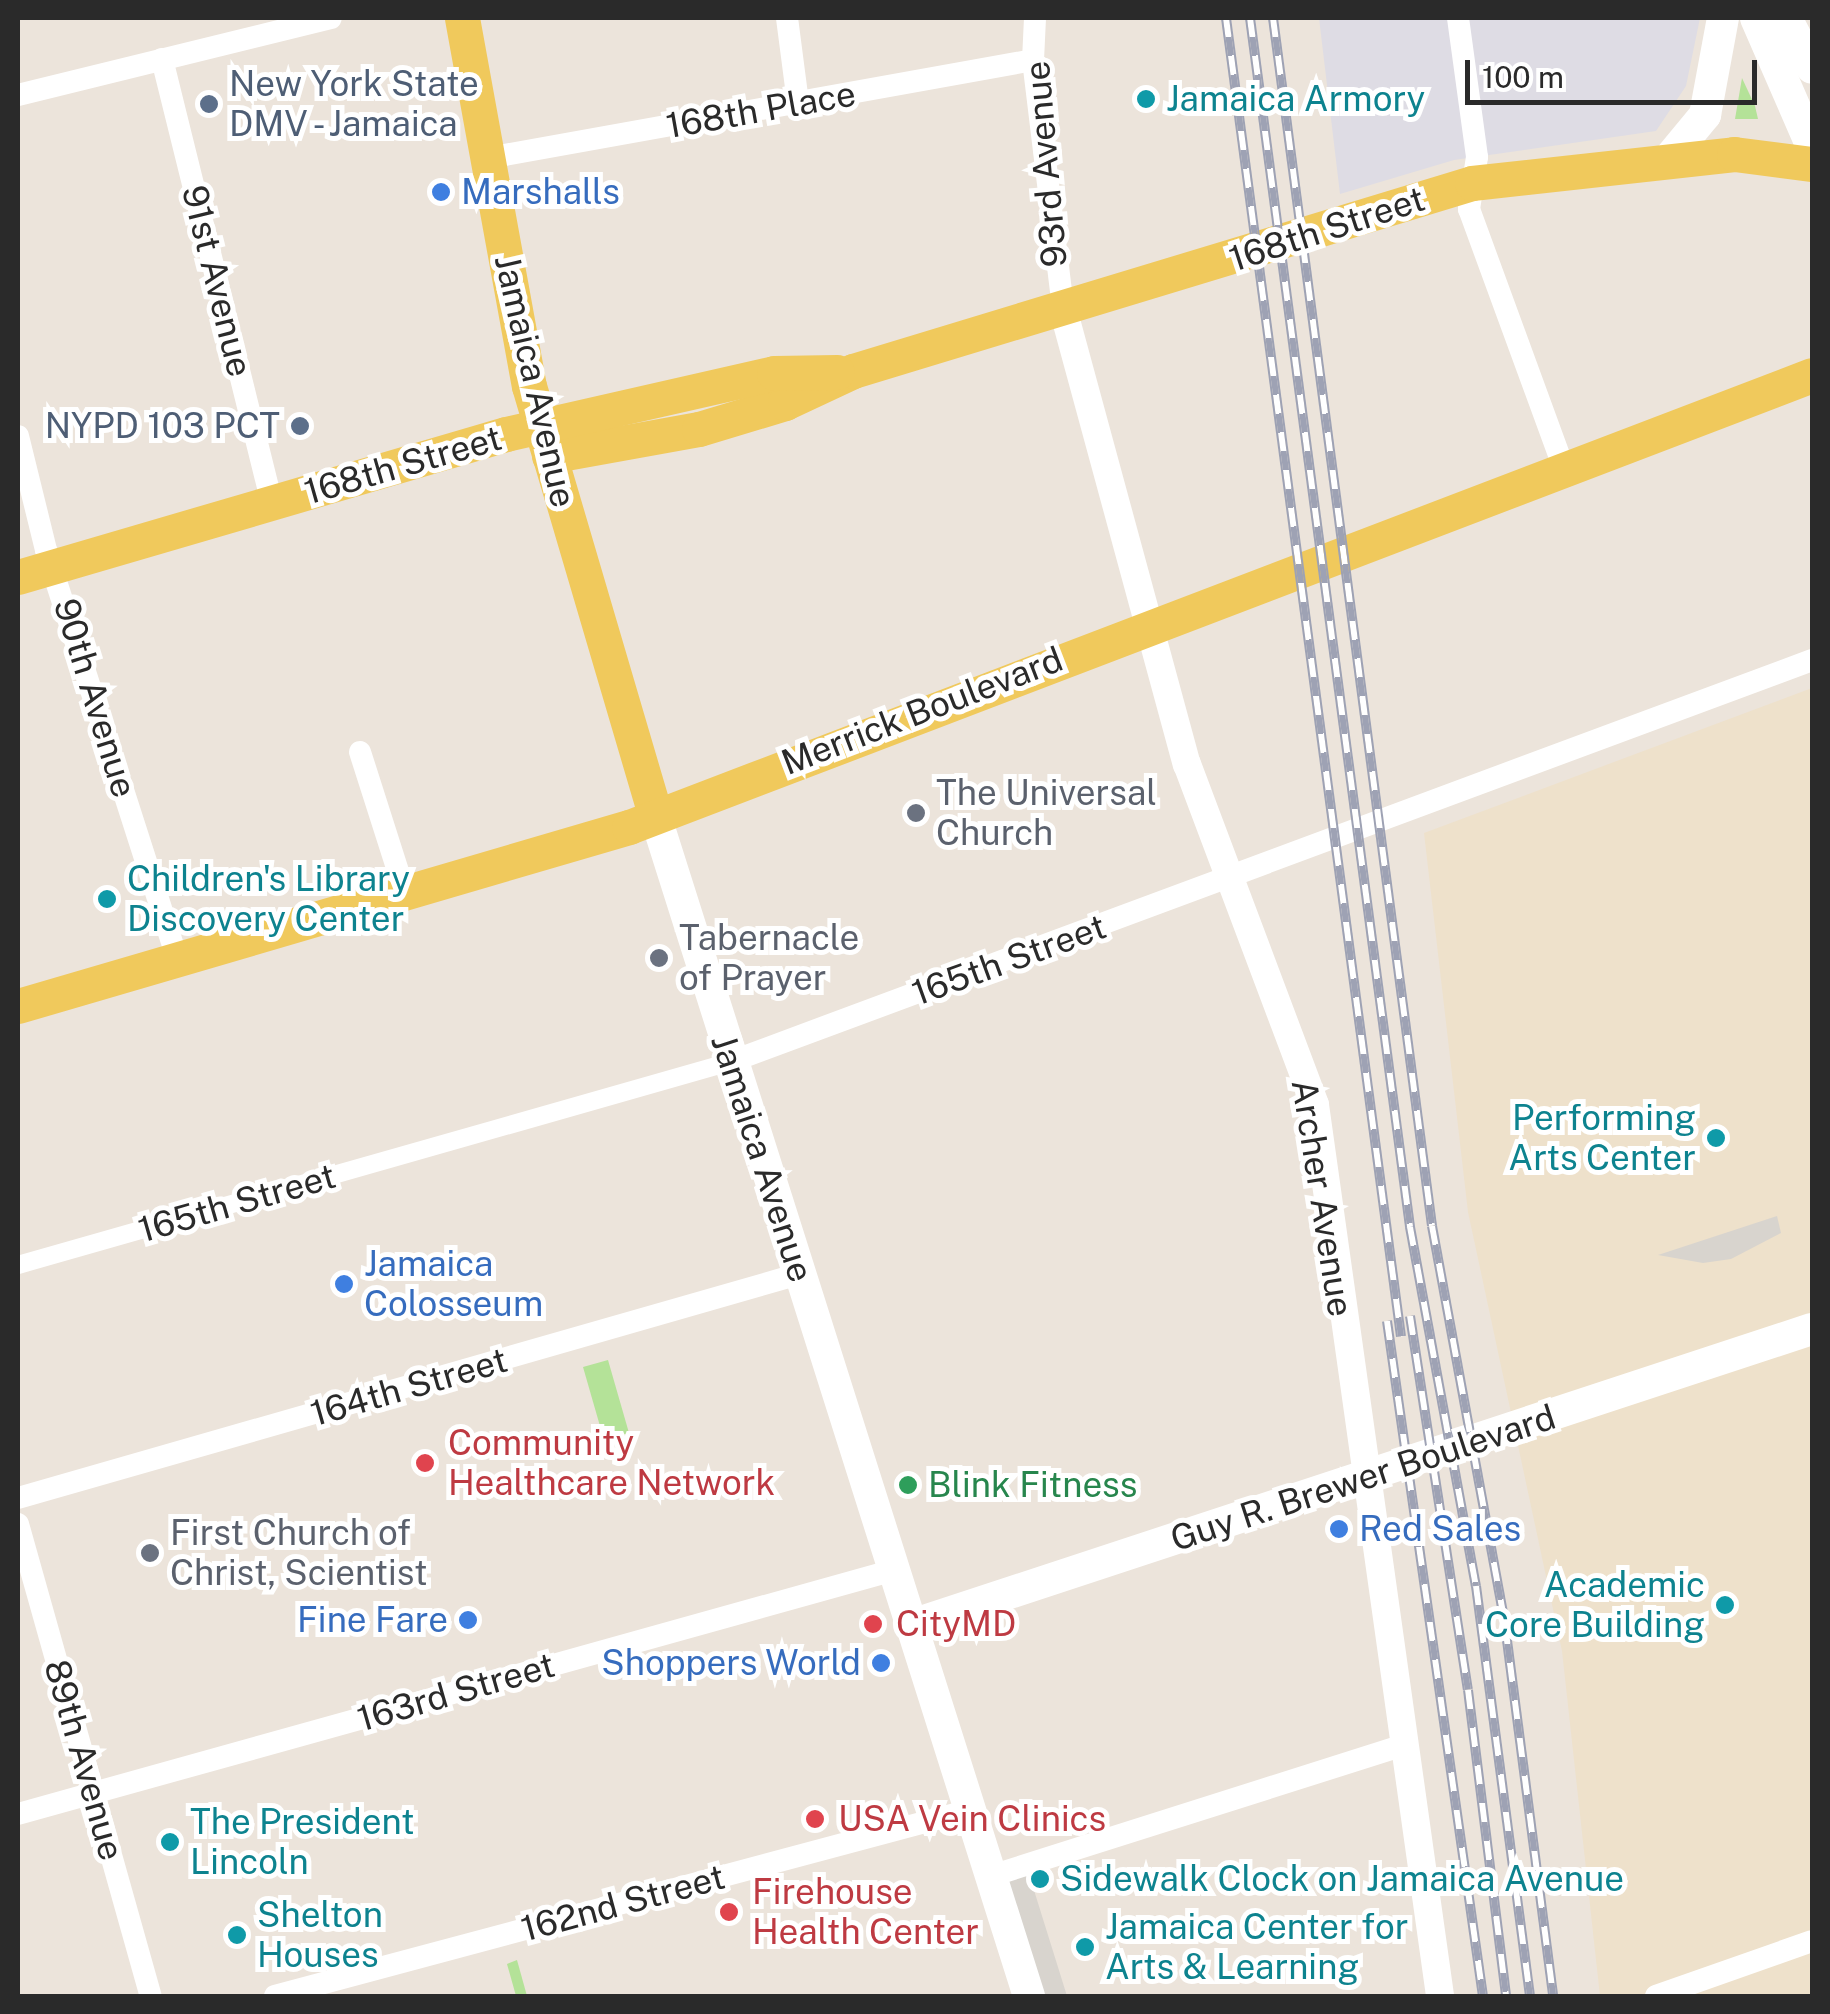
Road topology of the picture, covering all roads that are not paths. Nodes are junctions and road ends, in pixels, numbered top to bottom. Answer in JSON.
{"nodes":[{"id":1,"x":332,"y":18,"type":"edge"},
{"id":2,"x":462,"y":18,"type":"edge"},
{"id":3,"x":787,"y":18,"type":"edge"},
{"id":4,"x":1035,"y":18,"type":"edge"},
{"id":5,"x":1458,"y":18,"type":"edge"},
{"id":6,"x":1723,"y":18,"type":"edge"},
{"id":7,"x":1756,"y":18,"type":"edge"},
{"id":8,"x":1786,"y":18,"type":"edge"},
{"id":9,"x":162,"y":59,"type":"junction"},
{"id":10,"x":1033,"y":60,"type":"junction"},
{"id":11,"x":1812,"y":68,"type":"edge"},
{"id":12,"x":18,"y":95,"type":"edge"},
{"id":13,"x":798,"y":103,"type":"junction"},
{"id":14,"x":1812,"y":147,"type":"edge"},
{"id":15,"x":488,"y":158,"type":"junction"},
{"id":16,"x":1667,"y":160,"type":"junction"},
{"id":17,"x":1812,"y":164,"type":"edge"},
{"id":18,"x":1472,"y":184,"type":"junction"},
{"id":19,"x":1063,"y":309,"type":"junction"},
{"id":20,"x":852,"y":372,"type":"junction"},
{"id":21,"x":1812,"y":374,"type":"edge"},
{"id":22,"x":18,"y":436,"type":"edge"},
{"id":23,"x":544,"y":441,"type":"junction"},
{"id":24,"x":1564,"y":468,"type":"junction"},
{"id":25,"x":272,"y":504,"type":"junction"},
{"id":26,"x":53,"y":568,"type":"junction"},
{"id":27,"x":18,"y":577,"type":"edge"},
{"id":28,"x":1148,"y":626,"type":"junction"},
{"id":29,"x":1812,"y":640,"type":"edge"},
{"id":30,"x":1806,"y":662,"type":"edge"},
{"id":31,"x":360,"y":752,"type":"dead end"},
{"id":32,"x":655,"y":816,"type":"junction"},
{"id":33,"x":1231,"y":878,"type":"junction"},
{"id":34,"x":405,"y":893,"type":"junction"},
{"id":35,"x":177,"y":959,"type":"junction"},
{"id":36,"x":18,"y":1006,"type":"edge"},
{"id":37,"x":730,"y":1062,"type":"junction"},
{"id":38,"x":18,"y":1265,"type":"edge"},
{"id":39,"x":800,"y":1274,"type":"junction"},
{"id":40,"x":1812,"y":1329,"type":"edge"},
{"id":41,"x":1368,"y":1475,"type":"junction"},
{"id":42,"x":18,"y":1498,"type":"edge"},
{"id":43,"x":18,"y":1524,"type":"edge"},
{"id":44,"x":894,"y":1570,"type":"junction"},
{"id":45,"x":912,"y":1625,"type":"junction"},
{"id":46,"x":1406,"y":1745,"type":"junction"},
{"id":47,"x":92,"y":1793,"type":"junction"},
{"id":48,"x":970,"y":1810,"type":"junction"},
{"id":49,"x":18,"y":1814,"type":"edge"},
{"id":50,"x":991,"y":1876,"type":"junction"},
{"id":51,"x":1812,"y":1940,"type":"edge"},
{"id":52,"x":151,"y":1996,"type":"edge"},
{"id":53,"x":276,"y":1996,"type":"edge"},
{"id":54,"x":1029,"y":1996,"type":"edge"},
{"id":55,"x":1440,"y":1996,"type":"edge"},
{"id":56,"x":1656,"y":1996,"type":"edge"}],
"edges":[{"from":1,"to":9,"type":"street"},
{"from":2,"to":15,"type":"main road","name":"Jamaica Avenue"},
{"from":3,"to":13,"type":"street"},
{"from":4,"to":10,"type":"street","name":"93rd Avenue"},
{"from":5,"to":18,"type":"street"},
{"from":6,"to":16,"type":"main road"},
{"from":7,"to":14,"type":"main road"},
{"from":8,"to":11,"type":"main road"},
{"from":9,"to":12,"type":"street"},
{"from":9,"to":25,"type":"street","name":"91st Avenue"},
{"from":10,"to":13,"type":"street","name":"168th Place"},
{"from":10,"to":19,"type":"street","name":"93rd Avenue"},
{"from":13,"to":15,"type":"street","name":"168th Place"},
{"from":15,"to":23,"type":"main road","name":"Jamaica Avenue"},
{"from":16,"to":17,"type":"main road","name":"168th Street"},
{"from":16,"to":18,"type":"main road","name":"168th Street"},
{"from":18,"to":19,"type":"main road","name":"168th Street"},
{"from":18,"to":24,"type":"street"},
{"from":19,"to":20,"type":"main road","name":"168th Street"},
{"from":19,"to":28,"type":"street","name":"Archer Avenue"},
{"from":20,"to":23,"type":"main road","name":"168th Street"},
{"from":20,"to":23,"type":"main road","name":"168th Street"},
{"from":21,"to":24,"type":"main road","name":"Merrick Boulevard"},
{"from":22,"to":26,"type":"street","name":"90th Avenue"},
{"from":23,"to":25,"type":"main road","name":"168th Street"},
{"from":23,"to":32,"type":"main road","name":"Jamaica Avenue"},
{"from":24,"to":28,"type":"main road","name":"Merrick Boulevard"},
{"from":25,"to":26,"type":"main road","name":"168th Street"},
{"from":26,"to":27,"type":"main road","name":"168th Street"},
{"from":26,"to":35,"type":"street","name":"90th Avenue"},
{"from":28,"to":32,"type":"main road","name":"Merrick Boulevard"},
{"from":28,"to":33,"type":"street","name":"Archer Avenue"},
{"from":29,"to":30,"type":"street"},
{"from":30,"to":33,"type":"street","name":"165th Street"},
{"from":31,"to":34,"type":"street"},
{"from":32,"to":34,"type":"main road","name":"Merrick Boulevard"},
{"from":32,"to":37,"type":"main road","name":"Jamaica Avenue"},
{"from":33,"to":37,"type":"street","name":"165th Street"},
{"from":33,"to":41,"type":"street","name":"Archer Avenue"},
{"from":34,"to":35,"type":"main road","name":"Merrick Boulevard"},
{"from":35,"to":36,"type":"main road","name":"Merrick Boulevard"},
{"from":37,"to":38,"type":"street","name":"165th Street"},
{"from":37,"to":39,"type":"main road","name":"Jamaica Avenue"},
{"from":39,"to":42,"type":"street","name":"164th Street"},
{"from":39,"to":44,"type":"main road","name":"Jamaica Avenue"},
{"from":40,"to":41,"type":"main road","name":"Guy R. Brewer Boulevard"},
{"from":41,"to":45,"type":"main road","name":"Guy R. Brewer Boulevard"},
{"from":41,"to":46,"type":"street","name":"Archer Avenue"},
{"from":43,"to":47,"type":"street","name":"89th Avenue"},
{"from":44,"to":45,"type":"main road","name":"Jamaica Avenue"},
{"from":44,"to":47,"type":"street","name":"163rd Street"},
{"from":45,"to":48,"type":"main road","name":"Jamaica Avenue"},
{"from":46,"to":50,"type":"street"},
{"from":46,"to":55,"type":"street","name":"Archer Avenue"},
{"from":47,"to":49,"type":"street","name":"163rd Street"},
{"from":47,"to":52,"type":"street","name":"89th Avenue"},
{"from":48,"to":50,"type":"main road","name":"Jamaica Avenue"},
{"from":48,"to":53,"type":"street","name":"162nd Street"},
{"from":50,"to":54,"type":"main road","name":"Jamaica Avenue"},
{"from":51,"to":56,"type":"street"}]}
